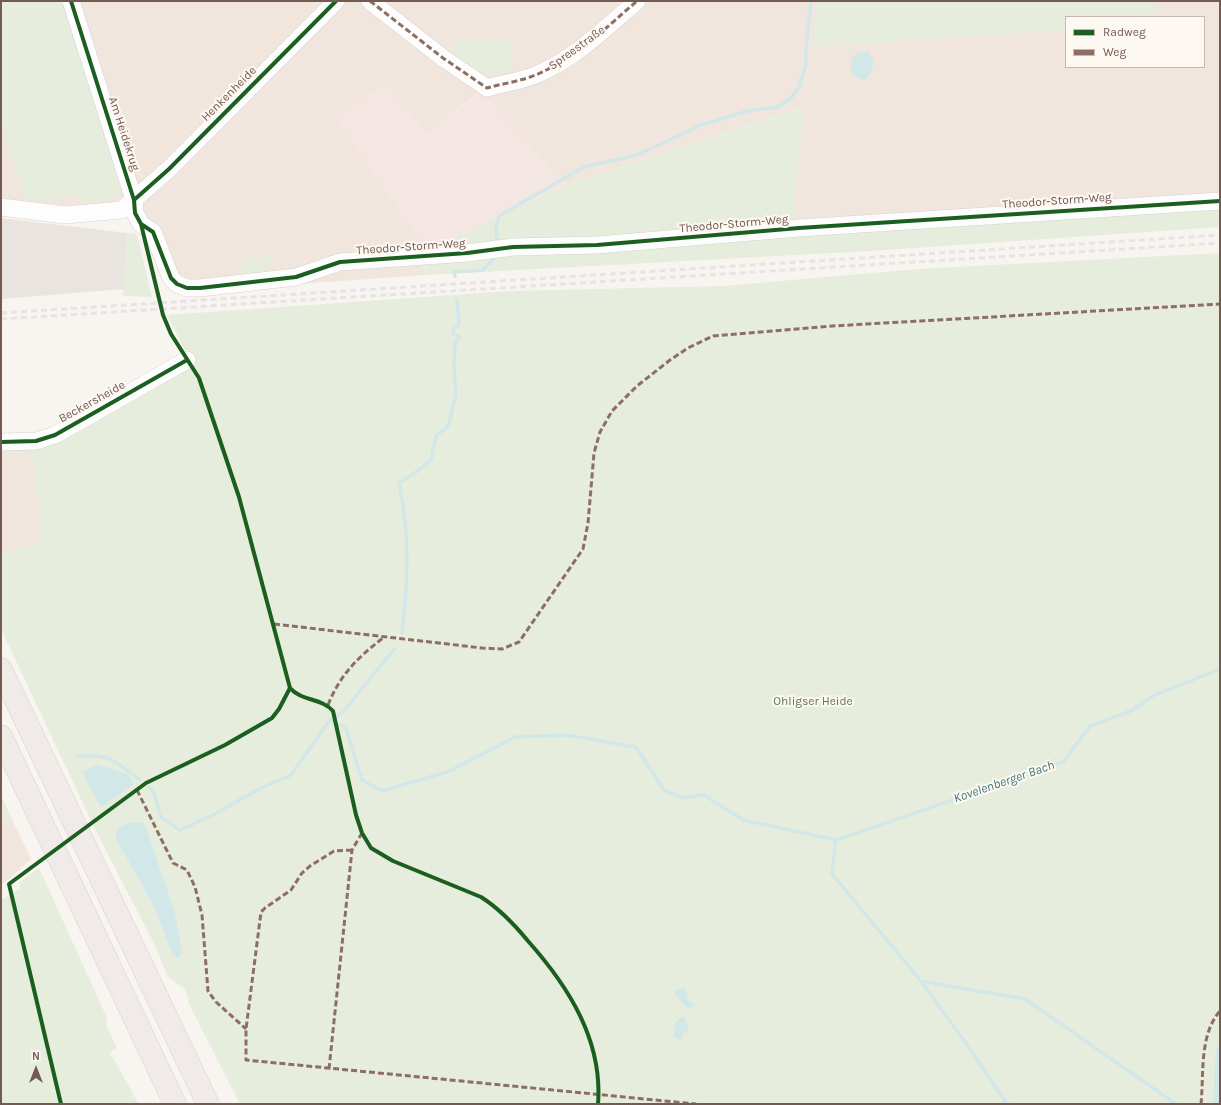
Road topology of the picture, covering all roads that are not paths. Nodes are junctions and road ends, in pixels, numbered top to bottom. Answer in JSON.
{"nodes":[{"id":1,"x":71,"y":1,"type":"edge"},
{"id":2,"x":336,"y":1,"type":"edge"},
{"id":3,"x":370,"y":1,"type":"edge"},
{"id":4,"x":637,"y":1,"type":"edge"},
{"id":5,"x":134,"y":200,"type":"junction"},
{"id":6,"x":1220,"y":201,"type":"edge"},
{"id":7,"x":1,"y":207,"type":"edge"},
{"id":8,"x":252,"y":282,"type":"joint"},
{"id":9,"x":187,"y":360,"type":"dead end"},
{"id":10,"x":1,"y":442,"type":"edge"},
{"id":11,"x":1,"y":669,"type":"edge"},
{"id":12,"x":1,"y":736,"type":"edge"},
{"id":13,"x":150,"y":1052,"type":"junction"},
{"id":14,"x":170,"y":1104,"type":"edge"},
{"id":15,"x":175,"y":1104,"type":"edge"},
{"id":16,"x":208,"y":1104,"type":"edge"}],
"edges":[{"from":1,"to":5,"type":"street","name":"Am Heidekrug"},
{"from":2,"to":5,"type":"street","name":"Henkenheide"},
{"from":3,"to":4,"type":"street","name":"Spreestraße"},
{"from":5,"to":7,"type":"street","name":"Henkenheide"},
{"from":5,"to":8,"type":"street","name":"Am Heidekrug"},
{"from":6,"to":8,"type":"street","name":"Theodor-Storm-Weg"},
{"from":9,"to":10,"type":"street","name":"Beckersheide"},
{"from":11,"to":16,"type":"highway"},
{"from":12,"to":13,"type":"highway"},
{"from":13,"to":14,"type":"highway"},
{"from":13,"to":15,"type":"highway"}]}
